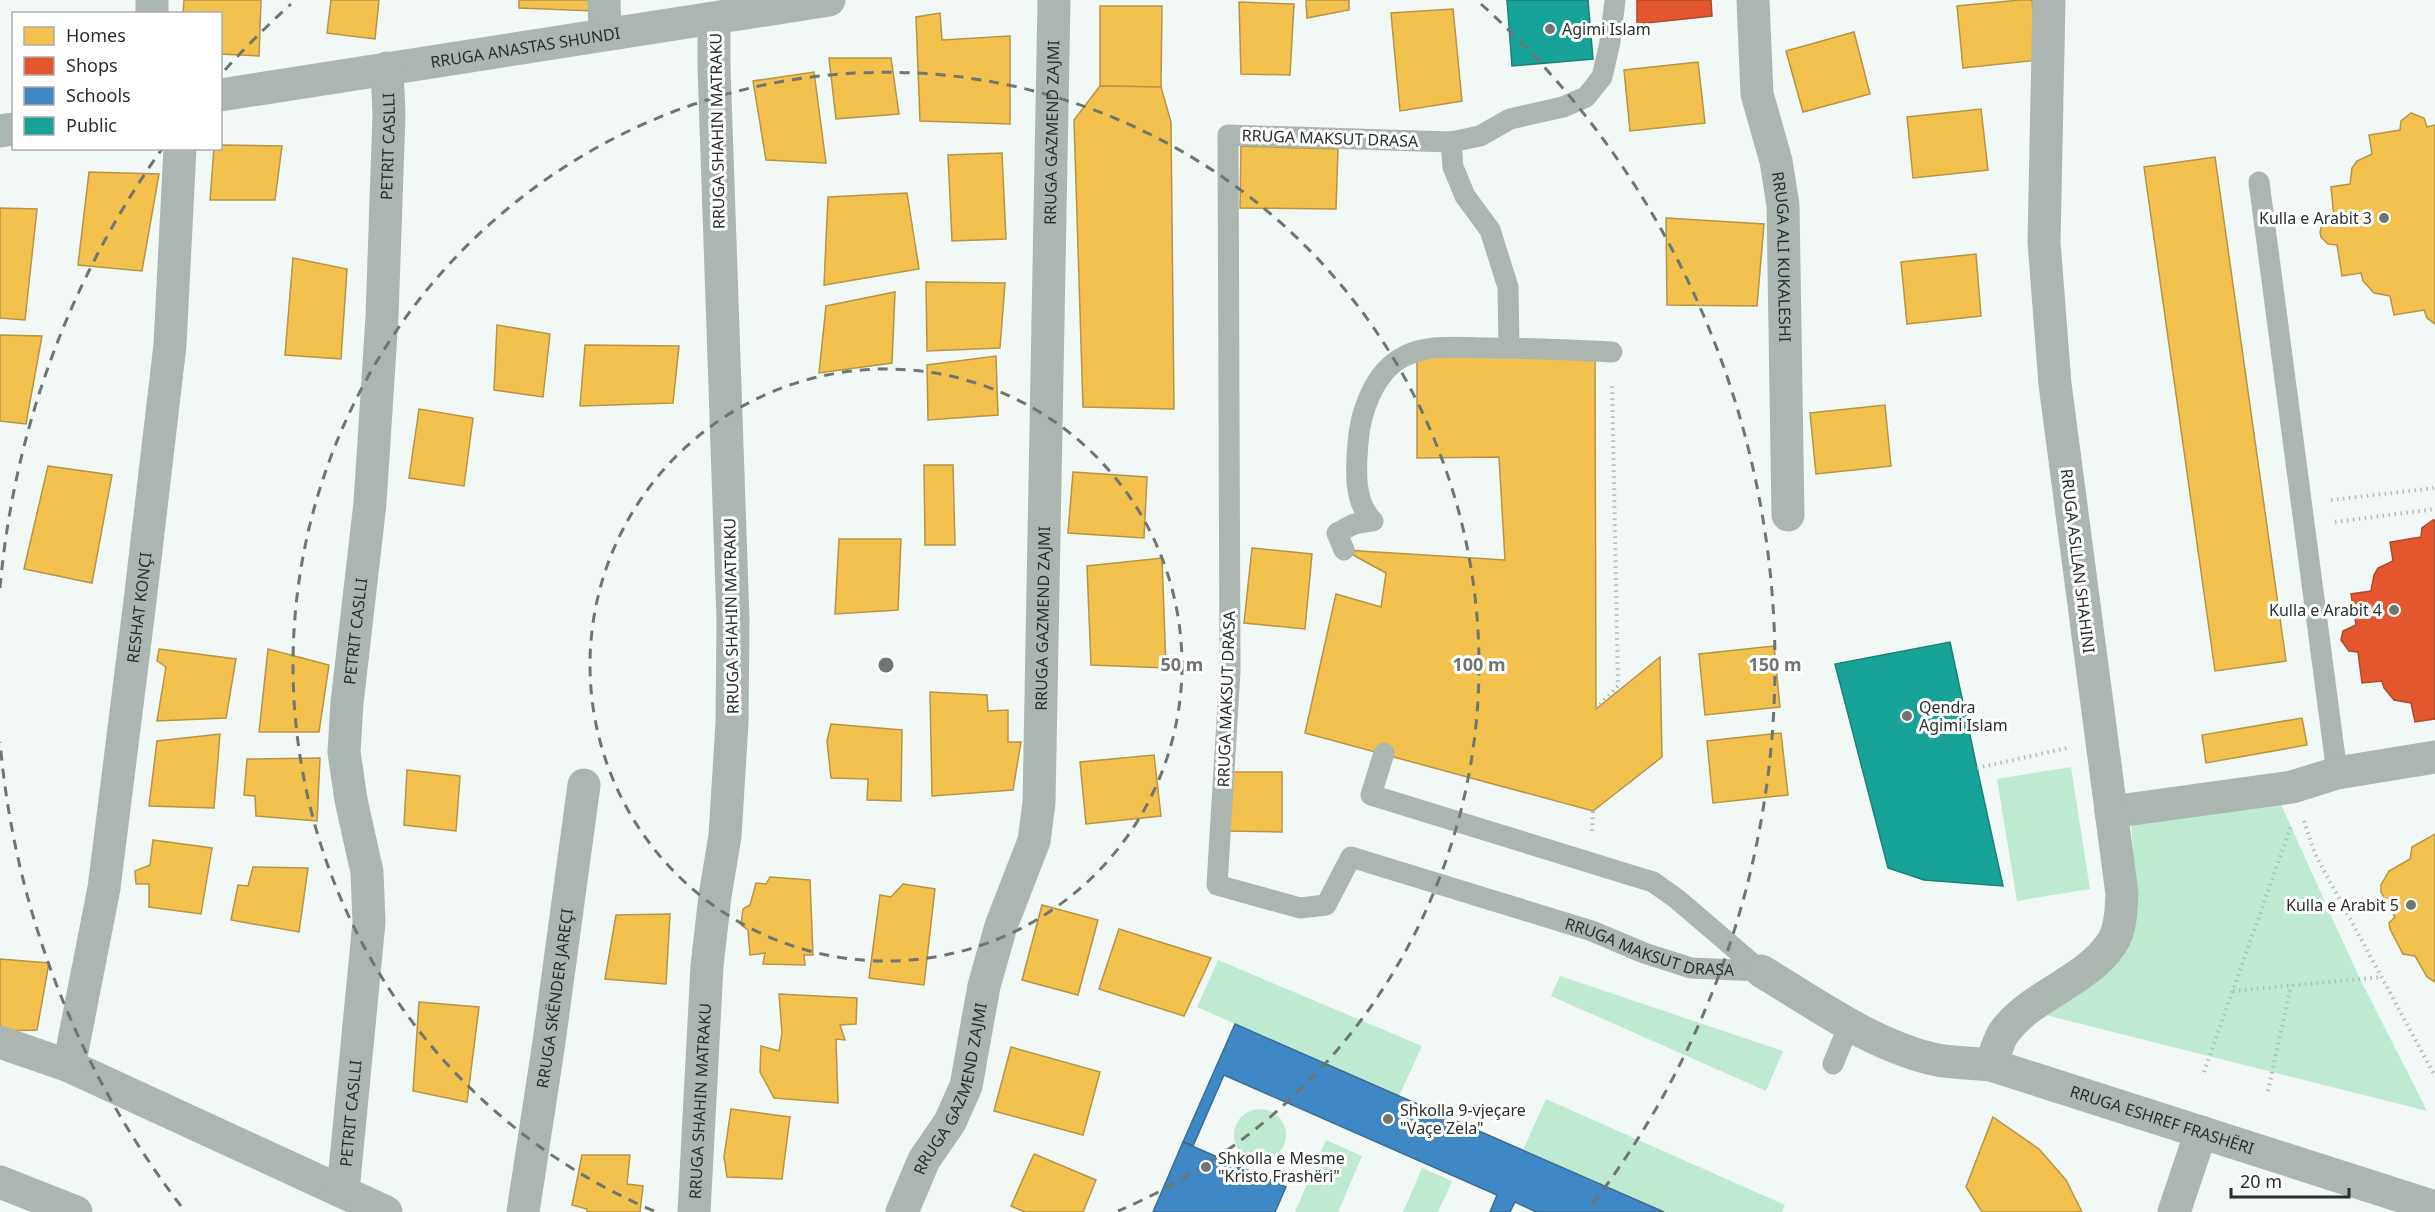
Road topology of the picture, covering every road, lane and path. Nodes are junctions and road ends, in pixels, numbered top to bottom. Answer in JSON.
{"nodes":[{"id":1,"x":604,"y":0,"type":"edge"},
{"id":2,"x":829,"y":0,"type":"edge"},
{"id":3,"x":1054,"y":0,"type":"edge"},
{"id":4,"x":1615,"y":0,"type":"edge"},
{"id":5,"x":1753,"y":0,"type":"edge"},
{"id":6,"x":2049,"y":0,"type":"edge"},
{"id":7,"x":714,"y":19,"type":"junction"},
{"id":8,"x":605,"y":34,"type":"junction"},
{"id":9,"x":387,"y":68,"type":"junction"},
{"id":10,"x":222,"y":95,"type":"edge"},
{"id":11,"x":1451,"y":142,"type":"junction"},
{"id":12,"x":180,"y":150,"type":"edge"},
{"id":13,"x":2259,"y":183,"type":"dead end"},
{"id":14,"x":1509,"y":348,"type":"junction"},
{"id":15,"x":1612,"y":352,"type":"joint"},
{"id":16,"x":2435,"y":488,"type":"edge"},
{"id":17,"x":2435,"y":509,"type":"edge"},
{"id":18,"x":1788,"y":515,"type":"dead end"},
{"id":19,"x":1344,"y":550,"type":"dead end"},
{"id":20,"x":1596,"y":709,"type":"dead end"},
{"id":21,"x":2102,"y":742,"type":"junction"},
{"id":22,"x":1384,"y":753,"type":"dead end"},
{"id":23,"x":2435,"y":757,"type":"edge"},
{"id":24,"x":1977,"y":768,"type":"dead end"},
{"id":25,"x":2337,"y":773,"type":"junction"},
{"id":26,"x":584,"y":785,"type":"dead end"},
{"id":27,"x":2295,"y":796,"type":"junction"},
{"id":28,"x":2111,"y":812,"type":"junction"},
{"id":29,"x":1761,"y":971,"type":"junction"},
{"id":30,"x":2382,"y":977,"type":"junction"},
{"id":31,"x":2291,"y":985,"type":"junction"},
{"id":32,"x":2233,"y":991,"type":"junction"},
{"id":33,"x":1849,"y":1025,"type":"junction"},
{"id":34,"x":0,"y":1042,"type":"edge"},
{"id":35,"x":1833,"y":1064,"type":"dead end"},
{"id":36,"x":1991,"y":1065,"type":"junction"},
{"id":37,"x":69,"y":1066,"type":"junction"},
{"id":38,"x":2204,"y":1072,"type":"dead end"},
{"id":39,"x":2435,"y":1076,"type":"edge"},
{"id":40,"x":2268,"y":1091,"type":"dead end"},
{"id":41,"x":2200,"y":1132,"type":"junction"},
{"id":42,"x":0,"y":1182,"type":"edge"},
{"id":43,"x":343,"y":1191,"type":"junction"},
{"id":44,"x":2435,"y":1207,"type":"edge"},
{"id":45,"x":76,"y":1212,"type":"edge"},
{"id":46,"x":386,"y":1212,"type":"edge"},
{"id":47,"x":523,"y":1212,"type":"edge"},
{"id":48,"x":694,"y":1212,"type":"edge"},
{"id":49,"x":902,"y":1212,"type":"edge"},
{"id":50,"x":2174,"y":1212,"type":"edge"}],
"edges":[{"from":1,"to":8,"type":"street"},
{"from":2,"to":7,"type":"street","name":"RRUGA ANASTAS SHUNDI"},
{"from":3,"to":49,"type":"street","name":"RRUGA GAZMEND ZAJMI"},
{"from":4,"to":11,"type":"lane","name":"RRUGA MAKSUT DRASA"},
{"from":5,"to":18,"type":"street","name":"RRUGA ALI KUKALESHI"},
{"from":6,"to":21,"type":"street","name":"RRUGA ASLLAN SHAHINI"},
{"from":7,"to":8,"type":"street","name":"RRUGA ANASTAS SHUNDI"},
{"from":7,"to":48,"type":"street","name":"RRUGA SHAHIN MATRAKU"},
{"from":8,"to":9,"type":"street","name":"RRUGA ANASTAS SHUNDI"},
{"from":9,"to":10,"type":"street","name":"RRUGA ANASTAS SHUNDI"},
{"from":9,"to":43,"type":"street","name":"PETRIT CASLLI"},
{"from":11,"to":14,"type":"lane"},
{"from":11,"to":29,"type":"lane","name":"RRUGA MAKSUT DRASA"},
{"from":12,"to":37,"type":"street","name":"RESHAT KONÇI"},
{"from":13,"to":25,"type":"lane"},
{"from":14,"to":15,"type":"lane"},
{"from":14,"to":19,"type":"lane"},
{"from":15,"to":20,"type":"path"},
{"from":16,"to":17,"type":"path"},
{"from":21,"to":24,"type":"path"},
{"from":21,"to":28,"type":"street","name":"RRUGA ASLLAN SHAHINI"},
{"from":22,"to":29,"type":"lane"},
{"from":23,"to":25,"type":"street"},
{"from":25,"to":27,"type":"street"},
{"from":26,"to":47,"type":"street","name":"RRUGA SKËNDER JAREÇI"},
{"from":27,"to":28,"type":"street"},
{"from":27,"to":30,"type":"path"},
{"from":27,"to":32,"type":"path"},
{"from":28,"to":36,"type":"street","name":"RRUGA ASLLAN SHAHINI"},
{"from":29,"to":33,"type":"street","name":"RRUGA MAKSUT DRASA"},
{"from":30,"to":31,"type":"path"},
{"from":30,"to":39,"type":"path"},
{"from":31,"to":32,"type":"path"},
{"from":31,"to":40,"type":"path"},
{"from":32,"to":38,"type":"path"},
{"from":33,"to":35,"type":"lane"},
{"from":33,"to":36,"type":"street","name":"RRUGA MAKSUT DRASA"},
{"from":34,"to":37,"type":"street"},
{"from":36,"to":41,"type":"street","name":"RRUGA ESHREF FRASHËRI"},
{"from":37,"to":43,"type":"street"},
{"from":41,"to":44,"type":"street","name":"RRUGA ESHREF FRASHËRI"},
{"from":41,"to":50,"type":"street"},
{"from":42,"to":45,"type":"street"},
{"from":43,"to":46,"type":"street"}]}
